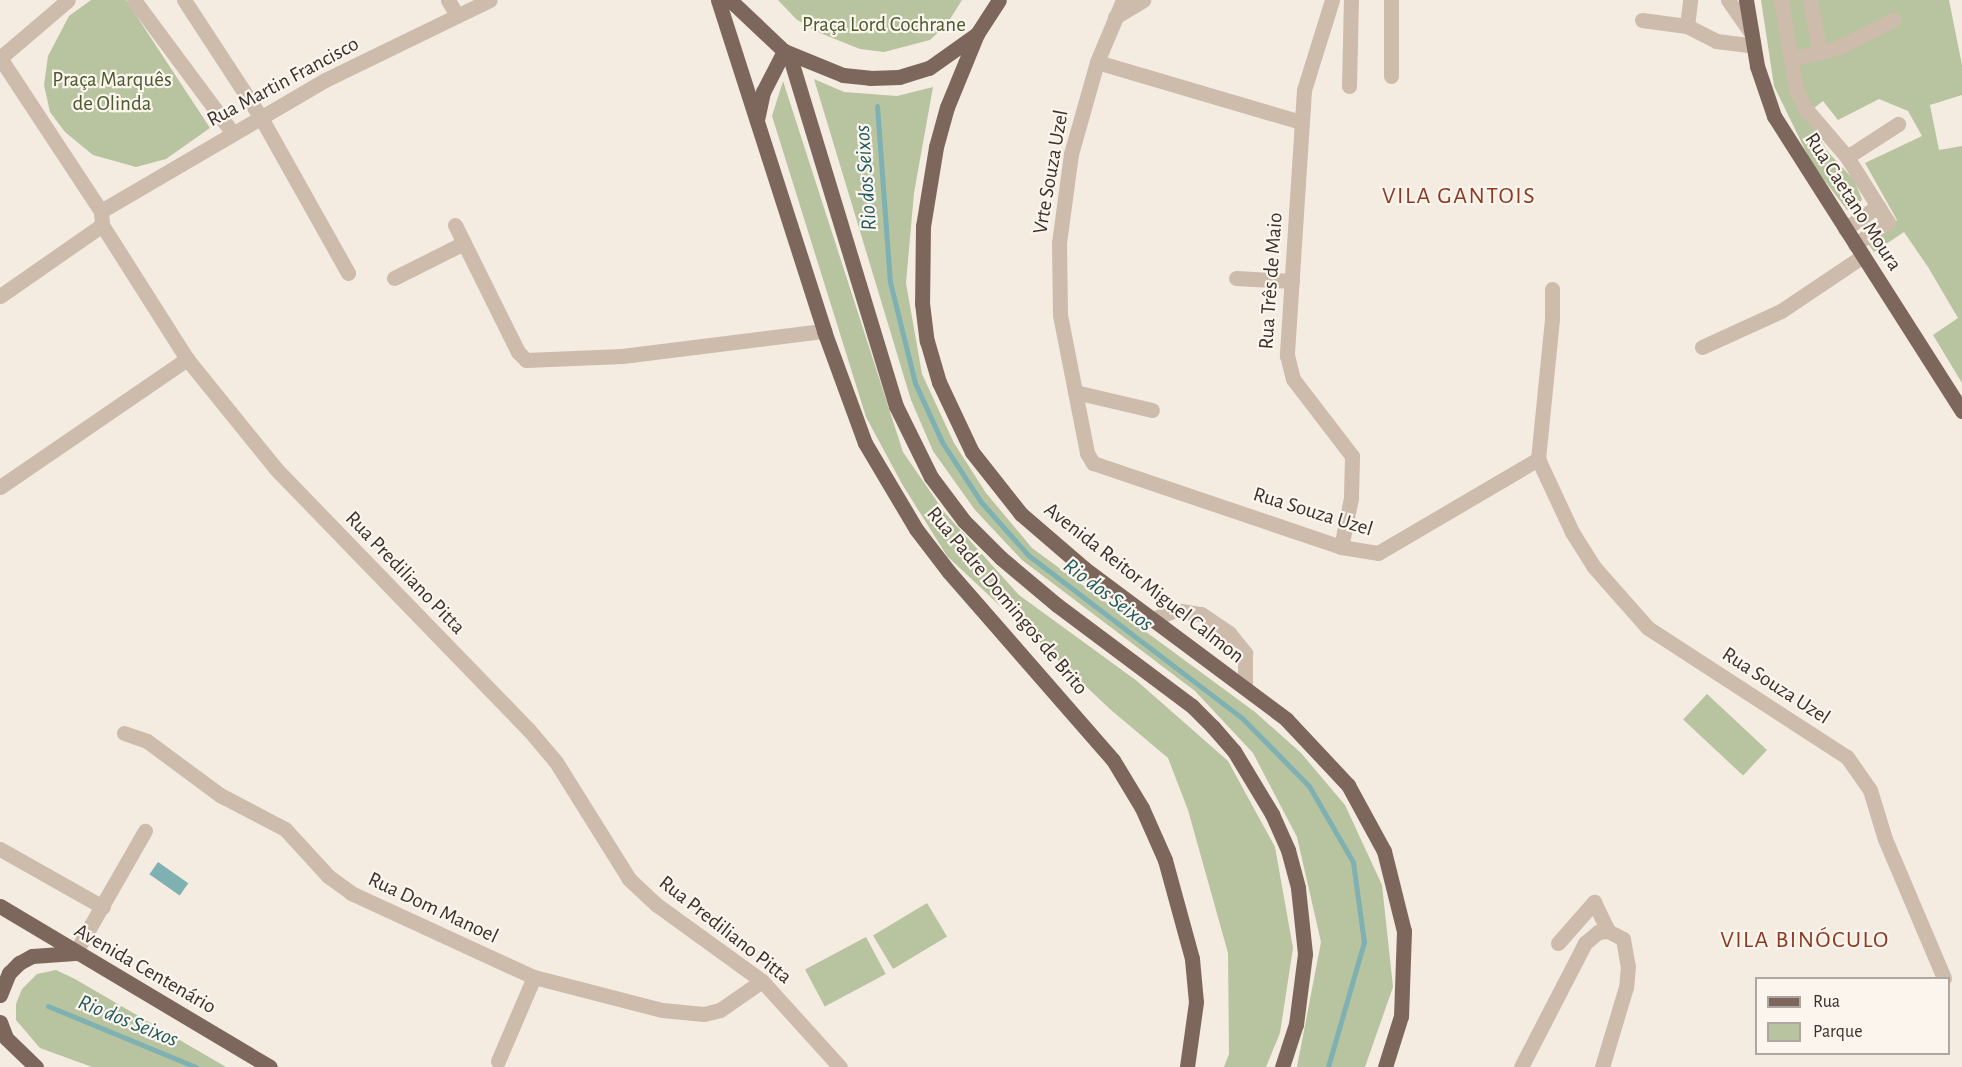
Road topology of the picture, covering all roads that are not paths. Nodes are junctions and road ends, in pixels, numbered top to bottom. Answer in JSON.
{"nodes":[{"id":1,"x":68,"y":0,"type":"edge"},
{"id":2,"x":184,"y":0,"type":"edge"},
{"id":3,"x":448,"y":0,"type":"edge"},
{"id":4,"x":490,"y":0,"type":"edge"},
{"id":5,"x":718,"y":0,"type":"edge"},
{"id":6,"x":730,"y":0,"type":"edge"},
{"id":7,"x":999,"y":0,"type":"edge"},
{"id":8,"x":1123,"y":0,"type":"edge"},
{"id":9,"x":1143,"y":0,"type":"edge"},
{"id":10,"x":1332,"y":0,"type":"edge"},
{"id":11,"x":1351,"y":0,"type":"edge"},
{"id":12,"x":1391,"y":0,"type":"edge"},
{"id":13,"x":1689,"y":0,"type":"edge"},
{"id":14,"x":1728,"y":0,"type":"edge"},
{"id":15,"x":1746,"y":0,"type":"edge"},
{"id":16,"x":1781,"y":0,"type":"edge"},
{"id":17,"x":1810,"y":0,"type":"edge"},
{"id":18,"x":136,"y":1,"type":"edge"},
{"id":19,"x":456,"y":14,"type":"junction"},
{"id":20,"x":1115,"y":17,"type":"junction"},
{"id":21,"x":1641,"y":20,"type":"dead end"},
{"id":22,"x":1893,"y":20,"type":"dead end"},
{"id":23,"x":1688,"y":26,"type":"junction"},
{"id":24,"x":977,"y":34,"type":"junction"},
{"id":25,"x":1750,"y":37,"type":"junction"},
{"id":26,"x":786,"y":53,"type":"junction"},
{"id":27,"x":1820,"y":53,"type":"junction"},
{"id":28,"x":0,"y":58,"type":"edge"},
{"id":29,"x":1790,"y":59,"type":"junction"},
{"id":30,"x":1097,"y":62,"type":"junction"},
{"id":31,"x":1391,"y":76,"type":"dead end"},
{"id":32,"x":1349,"y":86,"type":"dead end"},
{"id":33,"x":260,"y":116,"type":"junction"},
{"id":34,"x":1300,"y":122,"type":"junction"},
{"id":35,"x":756,"y":124,"type":"junction"},
{"id":36,"x":1899,"y":124,"type":"dead end"},
{"id":37,"x":232,"y":132,"type":"junction"},
{"id":38,"x":1847,"y":157,"type":"junction"},
{"id":39,"x":1878,"y":206,"type":"junction"},
{"id":40,"x":101,"y":218,"type":"junction"},
{"id":41,"x":455,"y":225,"type":"dead end"},
{"id":42,"x":1845,"y":229,"type":"junction"},
{"id":43,"x":464,"y":243,"type":"junction"},
{"id":44,"x":1859,"y":250,"type":"junction"},
{"id":45,"x":348,"y":273,"type":"dead end"},
{"id":46,"x":394,"y":278,"type":"dead end"},
{"id":47,"x":1236,"y":278,"type":"dead end"},
{"id":48,"x":1293,"y":281,"type":"junction"},
{"id":49,"x":1552,"y":289,"type":"dead end"},
{"id":50,"x":0,"y":296,"type":"edge"},
{"id":51,"x":824,"y":330,"type":"junction"},
{"id":52,"x":1702,"y":347,"type":"dead end"},
{"id":53,"x":187,"y":359,"type":"junction"},
{"id":54,"x":1075,"y":392,"type":"junction"},
{"id":55,"x":1152,"y":410,"type":"dead end"},
{"id":56,"x":1962,"y":411,"type":"edge"},
{"id":57,"x":1538,"y":459,"type":"junction"},
{"id":58,"x":1094,"y":463,"type":"joint"},
{"id":59,"x":0,"y":487,"type":"edge"},
{"id":60,"x":1341,"y":547,"type":"junction"},
{"id":61,"x":1153,"y":619,"type":"junction"},
{"id":62,"x":1245,"y":686,"type":"junction"},
{"id":63,"x":124,"y":733,"type":"dead end"},
{"id":64,"x":145,"y":831,"type":"dead end"},
{"id":65,"x":0,"y":849,"type":"edge"},
{"id":66,"x":0,"y":906,"type":"edge"},
{"id":67,"x":103,"y":907,"type":"junction"},
{"id":68,"x":1608,"y":931,"type":"junction"},
{"id":69,"x":1558,"y":943,"type":"dead end"},
{"id":70,"x":75,"y":953,"type":"junction"},
{"id":71,"x":534,"y":977,"type":"junction"},
{"id":72,"x":1944,"y":977,"type":"edge"},
{"id":73,"x":762,"y":981,"type":"junction"},
{"id":74,"x":0,"y":995,"type":"edge"},
{"id":75,"x":0,"y":1022,"type":"edge"},
{"id":76,"x":498,"y":1061,"type":"dead end"},
{"id":77,"x":36,"y":1067,"type":"edge"},
{"id":78,"x":270,"y":1067,"type":"edge"},
{"id":79,"x":840,"y":1067,"type":"edge"},
{"id":80,"x":1187,"y":1067,"type":"edge"},
{"id":81,"x":1282,"y":1067,"type":"edge"},
{"id":82,"x":1385,"y":1067,"type":"edge"},
{"id":83,"x":1521,"y":1067,"type":"edge"},
{"id":84,"x":1602,"y":1067,"type":"edge"}],
"edges":[{"from":1,"to":28,"type":"street"},
{"from":2,"to":33,"type":"street"},
{"from":3,"to":19,"type":"street"},
{"from":4,"to":19,"type":"street","name":"Rua Martin Francisco"},
{"from":5,"to":35,"type":"main road","name":"Rua Padre Domingos de Brito"},
{"from":6,"to":26,"type":"main road"},
{"from":7,"to":24,"type":"main road"},
{"from":8,"to":20,"type":"street","name":"Vrte Souza Uzel"},
{"from":9,"to":20,"type":"street"},
{"from":10,"to":34,"type":"street","name":"Rua Três de Maio"},
{"from":11,"to":32,"type":"street"},
{"from":12,"to":31,"type":"street"},
{"from":13,"to":23,"type":"street"},
{"from":14,"to":25,"type":"street"},
{"from":15,"to":25,"type":"main road","name":"Rua Caetano Moura"},
{"from":16,"to":29,"type":"street"},
{"from":17,"to":27,"type":"street"},
{"from":18,"to":37,"type":"street"},
{"from":19,"to":33,"type":"street","name":"Rua Martin Francisco"},
{"from":20,"to":30,"type":"street","name":"Vrte Souza Uzel"},
{"from":21,"to":23,"type":"street"},
{"from":22,"to":27,"type":"street"},
{"from":23,"to":25,"type":"street"},
{"from":24,"to":26,"type":"main road"},
{"from":24,"to":61,"type":"main road","name":"Avenida Reitor Miguel Calmon"},
{"from":25,"to":42,"type":"main road","name":"Rua Caetano Moura"},
{"from":26,"to":35,"type":"main road"},
{"from":26,"to":81,"type":"main road"},
{"from":27,"to":29,"type":"street"},
{"from":28,"to":40,"type":"street","name":"Rua Prediliano Pitta"},
{"from":29,"to":38,"type":"street"},
{"from":30,"to":34,"type":"street"},
{"from":30,"to":54,"type":"street","name":"Vrte Souza Uzel"},
{"from":33,"to":37,"type":"street","name":"Rua Martin Francisco"},
{"from":33,"to":45,"type":"street"},
{"from":34,"to":48,"type":"street","name":"Rua Três de Maio"},
{"from":35,"to":51,"type":"main road","name":"Rua Padre Domingos de Brito"},
{"from":36,"to":38,"type":"street"},
{"from":37,"to":40,"type":"street","name":"Rua Martin Francisco"},
{"from":38,"to":39,"type":"street"},
{"from":39,"to":42,"type":"street"},
{"from":39,"to":44,"type":"street"},
{"from":40,"to":50,"type":"street","name":"Rua Martin Francisco"},
{"from":40,"to":53,"type":"street","name":"Rua Prediliano Pitta"},
{"from":41,"to":43,"type":"street"},
{"from":42,"to":44,"type":"main road","name":"Rua Caetano Moura"},
{"from":43,"to":46,"type":"street"},
{"from":43,"to":51,"type":"street"},
{"from":44,"to":52,"type":"street"},
{"from":44,"to":56,"type":"main road","name":"Rua Caetano Moura"},
{"from":47,"to":48,"type":"street"},
{"from":48,"to":60,"type":"street","name":"Rua Três de Maio"},
{"from":49,"to":57,"type":"street"},
{"from":51,"to":80,"type":"main road","name":"Rua Padre Domingos de Brito"},
{"from":53,"to":59,"type":"street"},
{"from":53,"to":73,"type":"street","name":"Rua Prediliano Pitta"},
{"from":54,"to":55,"type":"street"},
{"from":54,"to":58,"type":"street","name":"Vrte Souza Uzel"},
{"from":57,"to":60,"type":"street","name":"Rua Souza Uzel"},
{"from":57,"to":72,"type":"street","name":"Rua Souza Uzel"},
{"from":58,"to":60,"type":"street","name":"Rua Souza Uzel"},
{"from":61,"to":62,"type":"main road","name":"Avenida Reitor Miguel Calmon"},
{"from":61,"to":62,"type":"street"},
{"from":62,"to":82,"type":"main road","name":"Avenida Reitor Miguel Calmon"},
{"from":63,"to":71,"type":"street","name":"Rua Dom Manoel"},
{"from":64,"to":67,"type":"street"},
{"from":65,"to":67,"type":"street"},
{"from":66,"to":70,"type":"main road","name":"Avenida Centenário"},
{"from":67,"to":70,"type":"street"},
{"from":68,"to":69,"type":"street"},
{"from":68,"to":83,"type":"street"},
{"from":68,"to":84,"type":"street"},
{"from":70,"to":74,"type":"main road"},
{"from":70,"to":78,"type":"main road","name":"Avenida Centenário"},
{"from":71,"to":73,"type":"street","name":"Rua Dom Manoel"},
{"from":71,"to":76,"type":"street"},
{"from":73,"to":79,"type":"street","name":"Rua Prediliano Pitta"},
{"from":75,"to":77,"type":"main road"}]}
